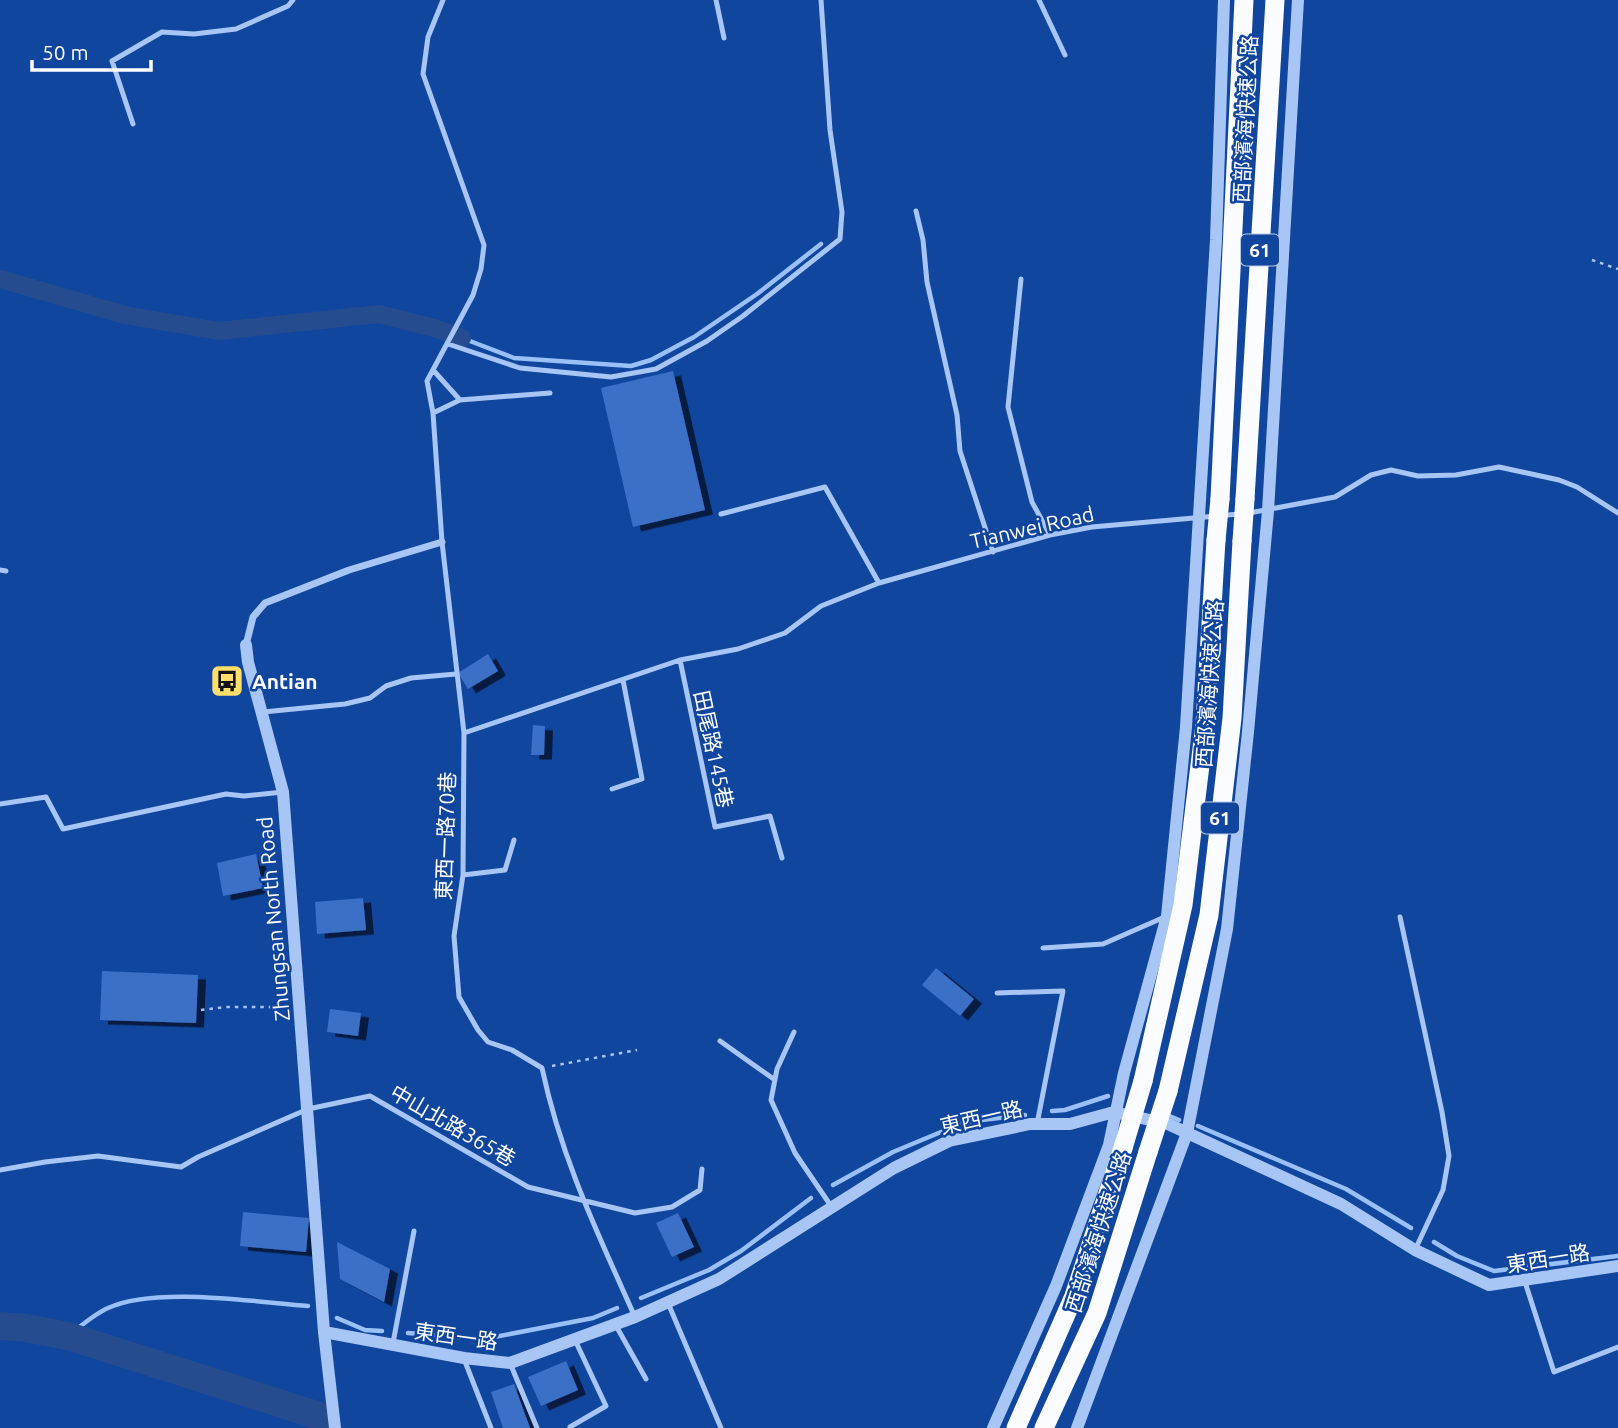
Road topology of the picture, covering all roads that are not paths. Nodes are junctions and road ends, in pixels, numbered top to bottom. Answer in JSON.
{"nodes":[{"id":1,"x":293,"y":0,"type":"edge"},
{"id":2,"x":443,"y":0,"type":"edge"},
{"id":3,"x":716,"y":0,"type":"edge"},
{"id":4,"x":821,"y":0,"type":"edge"},
{"id":5,"x":1039,"y":0,"type":"edge"},
{"id":6,"x":1224,"y":0,"type":"edge"},
{"id":7,"x":1244,"y":0,"type":"edge"},
{"id":8,"x":1275,"y":0,"type":"edge"},
{"id":9,"x":1298,"y":0,"type":"edge"},
{"id":10,"x":724,"y":38,"type":"dead end"},
{"id":11,"x":1065,"y":55,"type":"dead end"},
{"id":12,"x":133,"y":124,"type":"dead end"},
{"id":13,"x":916,"y":211,"type":"dead end"},
{"id":14,"x":1021,"y":279,"type":"dead end"},
{"id":15,"x":448,"y":344,"type":"junction"},
{"id":16,"x":433,"y":370,"type":"junction"},
{"id":17,"x":551,"y":393,"type":"dead end"},
{"id":18,"x":460,"y":400,"type":"junction"},
{"id":19,"x":433,"y":413,"type":"junction"},
{"id":20,"x":1268,"y":511,"type":"junction"},
{"id":21,"x":1618,"y":513,"type":"edge"},
{"id":22,"x":721,"y":514,"type":"dead end"},
{"id":23,"x":1198,"y":519,"type":"junction"},
{"id":24,"x":1050,"y":535,"type":"junction"},
{"id":25,"x":442,"y":542,"type":"junction"},
{"id":26,"x":993,"y":552,"type":"junction"},
{"id":27,"x":879,"y":583,"type":"junction"},
{"id":28,"x":246,"y":645,"type":"joint"},
{"id":29,"x":680,"y":660,"type":"junction"},
{"id":30,"x":456,"y":674,"type":"junction"},
{"id":31,"x":623,"y":680,"type":"junction"},
{"id":32,"x":261,"y":712,"type":"junction"},
{"id":33,"x":464,"y":733,"type":"junction"},
{"id":34,"x":612,"y":789,"type":"dead end"},
{"id":35,"x":283,"y":792,"type":"junction"},
{"id":36,"x":0,"y":804,"type":"edge"},
{"id":37,"x":514,"y":840,"type":"dead end"},
{"id":38,"x":782,"y":858,"type":"dead end"},
{"id":39,"x":463,"y":874,"type":"junction"},
{"id":40,"x":1167,"y":916,"type":"junction"},
{"id":41,"x":1400,"y":917,"type":"dead end"},
{"id":42,"x":1043,"y":948,"type":"dead end"},
{"id":43,"x":997,"y":993,"type":"dead end"},
{"id":44,"x":794,"y":1032,"type":"dead end"},
{"id":45,"x":720,"y":1041,"type":"dead end"},
{"id":46,"x":775,"y":1080,"type":"junction"},
{"id":47,"x":308,"y":1109,"type":"junction"},
{"id":48,"x":1114,"y":1112,"type":"junction"},
{"id":49,"x":1037,"y":1124,"type":"junction"},
{"id":50,"x":1187,"y":1133,"type":"junction"},
{"id":51,"x":702,"y":1169,"type":"dead end"},
{"id":52,"x":0,"y":1170,"type":"edge"},
{"id":53,"x":582,"y":1199,"type":"junction"},
{"id":54,"x":831,"y":1206,"type":"junction"},
{"id":55,"x":414,"y":1231,"type":"dead end"},
{"id":56,"x":1415,"y":1250,"type":"junction"},
{"id":57,"x":1618,"y":1266,"type":"edge"},
{"id":58,"x":1525,"y":1282,"type":"junction"},
{"id":59,"x":668,"y":1303,"type":"junction"},
{"id":60,"x":635,"y":1317,"type":"junction"},
{"id":61,"x":615,"y":1324,"type":"junction"},
{"id":62,"x":324,"y":1332,"type":"junction"},
{"id":63,"x":575,"y":1340,"type":"junction"},
{"id":64,"x":392,"y":1347,"type":"junction"},
{"id":65,"x":1618,"y":1348,"type":"edge"},
{"id":66,"x":464,"y":1359,"type":"junction"},
{"id":67,"x":510,"y":1363,"type":"junction"},
{"id":68,"x":646,"y":1379,"type":"dead end"},
{"id":69,"x":570,"y":1427,"type":"edge"},
{"id":70,"x":335,"y":1428,"type":"edge"},
{"id":71,"x":491,"y":1428,"type":"edge"},
{"id":72,"x":537,"y":1428,"type":"edge"},
{"id":73,"x":721,"y":1428,"type":"edge"},
{"id":74,"x":993,"y":1428,"type":"edge"},
{"id":75,"x":1016,"y":1428,"type":"edge"},
{"id":76,"x":1044,"y":1428,"type":"edge"},
{"id":77,"x":1077,"y":1428,"type":"edge"}],
"edges":[{"from":1,"to":12,"type":"lane"},
{"from":2,"to":15,"type":"lane","name":"東西一路70巷"},
{"from":3,"to":10,"type":"lane"},
{"from":4,"to":15,"type":"lane"},
{"from":5,"to":11,"type":"lane"},
{"from":6,"to":23,"type":"street"},
{"from":7,"to":75,"type":"highway","name":"西部濱海快速公路","number":"61","bridge":true},
{"from":8,"to":76,"type":"highway","name":"西部濱海快速公路","number":"61","bridge":true},
{"from":9,"to":20,"type":"street"},
{"from":13,"to":26,"type":"lane"},
{"from":14,"to":24,"type":"lane"},
{"from":15,"to":16,"type":"lane","name":"東西一路70巷"},
{"from":16,"to":18,"type":"lane"},
{"from":16,"to":19,"type":"lane","name":"東西一路70巷"},
{"from":17,"to":18,"type":"lane"},
{"from":18,"to":19,"type":"lane"},
{"from":19,"to":25,"type":"lane","name":"東西一路70巷"},
{"from":20,"to":21,"type":"lane","name":"Tianwei Road"},
{"from":20,"to":23,"type":"lane","name":"Tianwei Road"},
{"from":20,"to":50,"type":"street"},
{"from":22,"to":27,"type":"lane"},
{"from":23,"to":24,"type":"lane","name":"Tianwei Road"},
{"from":23,"to":40,"type":"street"},
{"from":24,"to":26,"type":"lane","name":"Tianwei Road"},
{"from":25,"to":28,"type":"street","name":"Zhungsan North Road"},
{"from":25,"to":30,"type":"lane","name":"東西一路70巷"},
{"from":26,"to":27,"type":"lane","name":"Tianwei Road"},
{"from":27,"to":29,"type":"lane","name":"Tianwei Road"},
{"from":28,"to":32,"type":"street","name":"Zhungsan North Road"},
{"from":29,"to":31,"type":"lane","name":"Tianwei Road"},
{"from":29,"to":38,"type":"lane","name":"田尾路145巷"},
{"from":30,"to":32,"type":"lane"},
{"from":30,"to":33,"type":"lane","name":"東西一路70巷"},
{"from":31,"to":33,"type":"lane","name":"Tianwei Road"},
{"from":31,"to":34,"type":"lane"},
{"from":32,"to":35,"type":"street","name":"Zhungsan North Road"},
{"from":33,"to":39,"type":"lane","name":"東西一路70巷"},
{"from":35,"to":36,"type":"lane"},
{"from":35,"to":47,"type":"street","name":"Zhungsan North Road"},
{"from":37,"to":39,"type":"lane"},
{"from":39,"to":53,"type":"lane","name":"東西一路70巷"},
{"from":40,"to":42,"type":"lane"},
{"from":40,"to":48,"type":"street"},
{"from":41,"to":56,"type":"lane"},
{"from":43,"to":49,"type":"lane"},
{"from":44,"to":46,"type":"lane"},
{"from":45,"to":46,"type":"lane"},
{"from":46,"to":54,"type":"lane"},
{"from":47,"to":52,"type":"lane","name":"中山北路365巷"},
{"from":47,"to":53,"type":"lane","name":"中山北路365巷"},
{"from":47,"to":62,"type":"street","name":"Zhungsan North Road"},
{"from":48,"to":49,"type":"street","name":"東西一路"},
{"from":48,"to":50,"type":"street","name":"東西一路"},
{"from":48,"to":74,"type":"street"},
{"from":49,"to":54,"type":"street","name":"東西一路"},
{"from":50,"to":56,"type":"street","name":"東西一路"},
{"from":50,"to":77,"type":"street"},
{"from":51,"to":53,"type":"lane","name":"中山北路365巷"},
{"from":53,"to":60,"type":"lane"},
{"from":54,"to":59,"type":"street","name":"東西一路"},
{"from":55,"to":64,"type":"lane"},
{"from":56,"to":58,"type":"street","name":"東西一路"},
{"from":57,"to":58,"type":"street","name":"東西一路"},
{"from":58,"to":65,"type":"lane"},
{"from":59,"to":60,"type":"street","name":"東西一路"},
{"from":59,"to":73,"type":"lane"},
{"from":60,"to":61,"type":"street","name":"東西一路"},
{"from":61,"to":63,"type":"street","name":"東西一路"},
{"from":61,"to":68,"type":"lane"},
{"from":62,"to":64,"type":"street","name":"東西一路"},
{"from":62,"to":70,"type":"street","name":"Zhungsan North Road"},
{"from":63,"to":67,"type":"street","name":"東西一路"},
{"from":63,"to":69,"type":"lane"},
{"from":64,"to":66,"type":"street","name":"東西一路"},
{"from":66,"to":67,"type":"street","name":"東西一路"},
{"from":66,"to":71,"type":"lane"},
{"from":67,"to":72,"type":"lane"}]}
